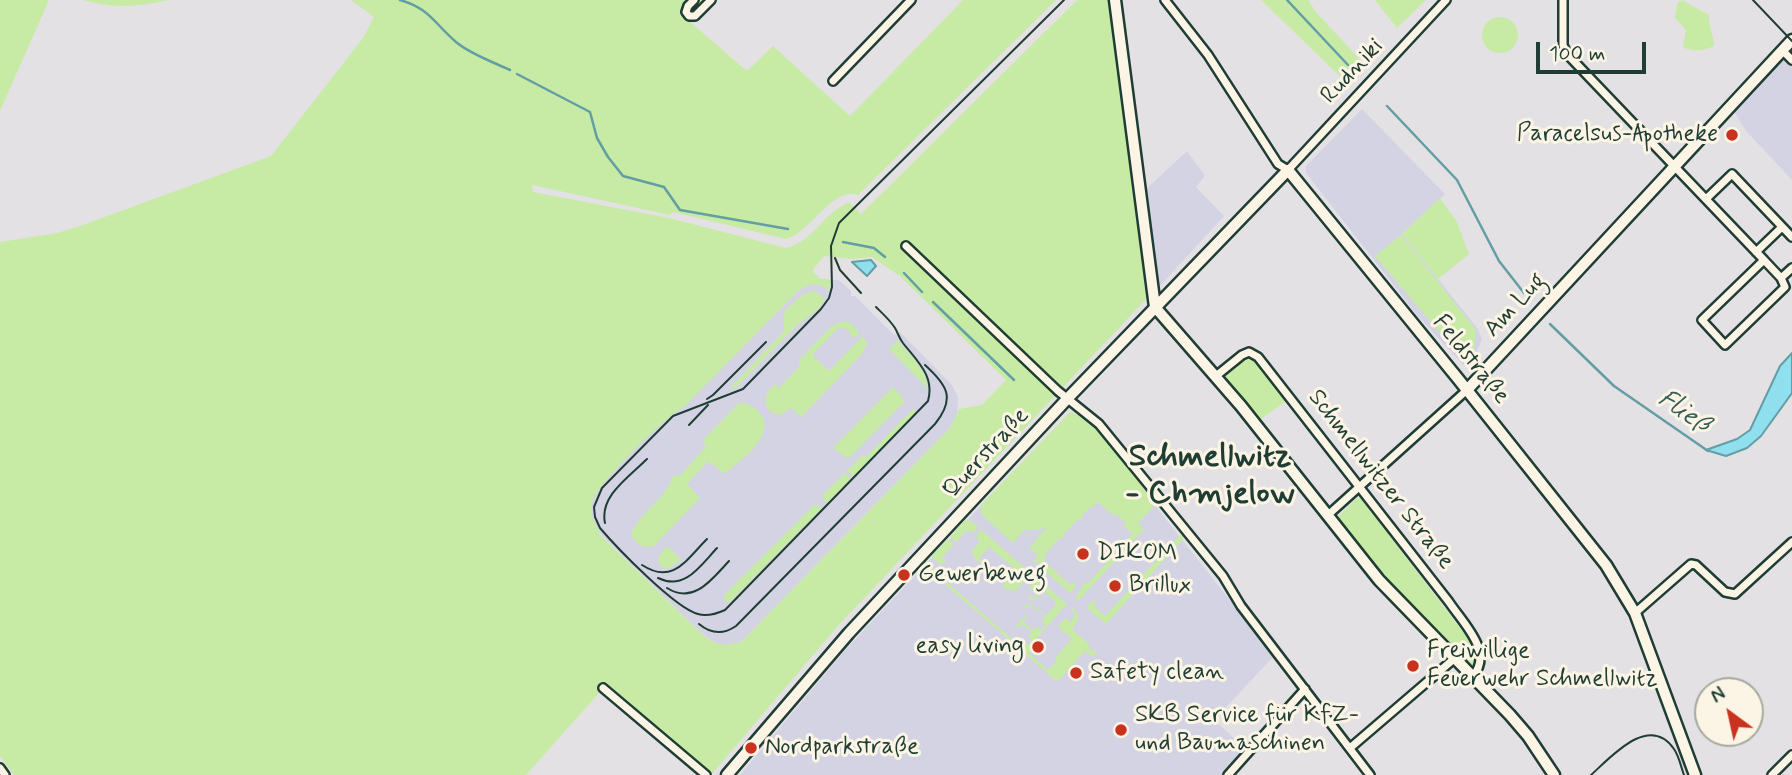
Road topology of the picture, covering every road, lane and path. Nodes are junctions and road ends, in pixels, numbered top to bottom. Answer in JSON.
{"nodes":[{"id":1,"x":694,"y":0,"type":"edge"},
{"id":2,"x":711,"y":0,"type":"edge"},
{"id":3,"x":911,"y":0,"type":"edge"},
{"id":4,"x":1115,"y":0,"type":"edge"},
{"id":5,"x":1165,"y":0,"type":"edge"},
{"id":6,"x":1446,"y":0,"type":"edge"},
{"id":7,"x":1563,"y":0,"type":"edge"},
{"id":8,"x":1792,"y":40,"type":"edge"},
{"id":9,"x":1782,"y":50,"type":"junction"},
{"id":10,"x":1792,"y":60,"type":"edge"},
{"id":11,"x":832,"y":81,"type":"dead end"},
{"id":12,"x":1674,"y":166,"type":"junction"},
{"id":13,"x":1288,"y":170,"type":"junction"},
{"id":14,"x":1706,"y":199,"type":"junction"},
{"id":15,"x":1783,"y":227,"type":"junction"},
{"id":16,"x":1792,"y":237,"type":"edge"},
{"id":17,"x":906,"y":246,"type":"dead end"},
{"id":18,"x":1756,"y":252,"type":"junction"},
{"id":19,"x":1764,"y":260,"type":"junction"},
{"id":20,"x":1792,"y":268,"type":"edge"},
{"id":21,"x":1781,"y":278,"type":"junction"},
{"id":22,"x":1155,"y":307,"type":"junction"},
{"id":23,"x":1216,"y":376,"type":"junction"},
{"id":24,"x":1467,"y":390,"type":"junction"},
{"id":25,"x":1068,"y":398,"type":"junction"},
{"id":26,"x":1359,"y":488,"type":"junction"},
{"id":27,"x":1328,"y":515,"type":"junction"},
{"id":28,"x":1792,"y":542,"type":"edge"},
{"id":29,"x":1635,"y":613,"type":"junction"},
{"id":30,"x":1455,"y":658,"type":"junction"},
{"id":31,"x":1473,"y":676,"type":"junction"},
{"id":32,"x":603,"y":688,"type":"dead end"},
{"id":33,"x":1305,"y":689,"type":"junction"},
{"id":34,"x":1350,"y":748,"type":"junction"},
{"id":35,"x":1792,"y":755,"type":"edge"},
{"id":36,"x":0,"y":768,"type":"edge"},
{"id":37,"x":5,"y":775,"type":"edge"},
{"id":38,"x":705,"y":775,"type":"edge"},
{"id":39,"x":727,"y":775,"type":"edge"},
{"id":40,"x":1228,"y":775,"type":"edge"},
{"id":41,"x":1370,"y":775,"type":"edge"},
{"id":42,"x":1554,"y":775,"type":"edge"},
{"id":43,"x":1695,"y":775,"type":"edge"},
{"id":44,"x":1772,"y":775,"type":"edge"}],
"edges":[{"from":1,"to":2,"type":"street"},
{"from":3,"to":11,"type":"street"},
{"from":4,"to":22,"type":"street"},
{"from":5,"to":13,"type":"street","name":"Feldstraße"},
{"from":6,"to":13,"type":"street","name":"Rudniki"},
{"from":7,"to":12,"type":"street"},
{"from":8,"to":9,"type":"street","name":"Am Lug"},
{"from":9,"to":10,"type":"street"},
{"from":9,"to":12,"type":"street","name":"Am Lug"},
{"from":12,"to":14,"type":"street"},
{"from":12,"to":24,"type":"street","name":"Am Lug"},
{"from":13,"to":22,"type":"street","name":"Querstraße"},
{"from":13,"to":24,"type":"street","name":"Feldstraße"},
{"from":14,"to":15,"type":"street"},
{"from":14,"to":18,"type":"street"},
{"from":15,"to":16,"type":"street"},
{"from":15,"to":18,"type":"street"},
{"from":17,"to":25,"type":"street"},
{"from":18,"to":19,"type":"street"},
{"from":19,"to":21,"type":"street"},
{"from":19,"to":21,"type":"street"},
{"from":20,"to":21,"type":"street"},
{"from":22,"to":23,"type":"street"},
{"from":22,"to":25,"type":"street","name":"Querstraße"},
{"from":23,"to":26,"type":"street","name":"Schmellwitzer Straße"},
{"from":23,"to":27,"type":"street"},
{"from":24,"to":26,"type":"street","name":"Am Lug"},
{"from":24,"to":29,"type":"street","name":"Feldstraße"},
{"from":25,"to":33,"type":"street"},
{"from":25,"to":39,"type":"street","name":"Querstraße"},
{"from":26,"to":27,"type":"street","name":"Am Lug"},
{"from":26,"to":31,"type":"street","name":"Schmellwitzer Straße"},
{"from":27,"to":30,"type":"street"},
{"from":28,"to":29,"type":"street"},
{"from":29,"to":43,"type":"street","name":"Feldstraße"},
{"from":30,"to":31,"type":"street"},
{"from":30,"to":34,"type":"street"},
{"from":31,"to":42,"type":"street"},
{"from":32,"to":38,"type":"street"},
{"from":33,"to":34,"type":"street"},
{"from":33,"to":40,"type":"street"},
{"from":34,"to":41,"type":"street"},
{"from":35,"to":44,"type":"street"},
{"from":36,"to":37,"type":"street"}]}
